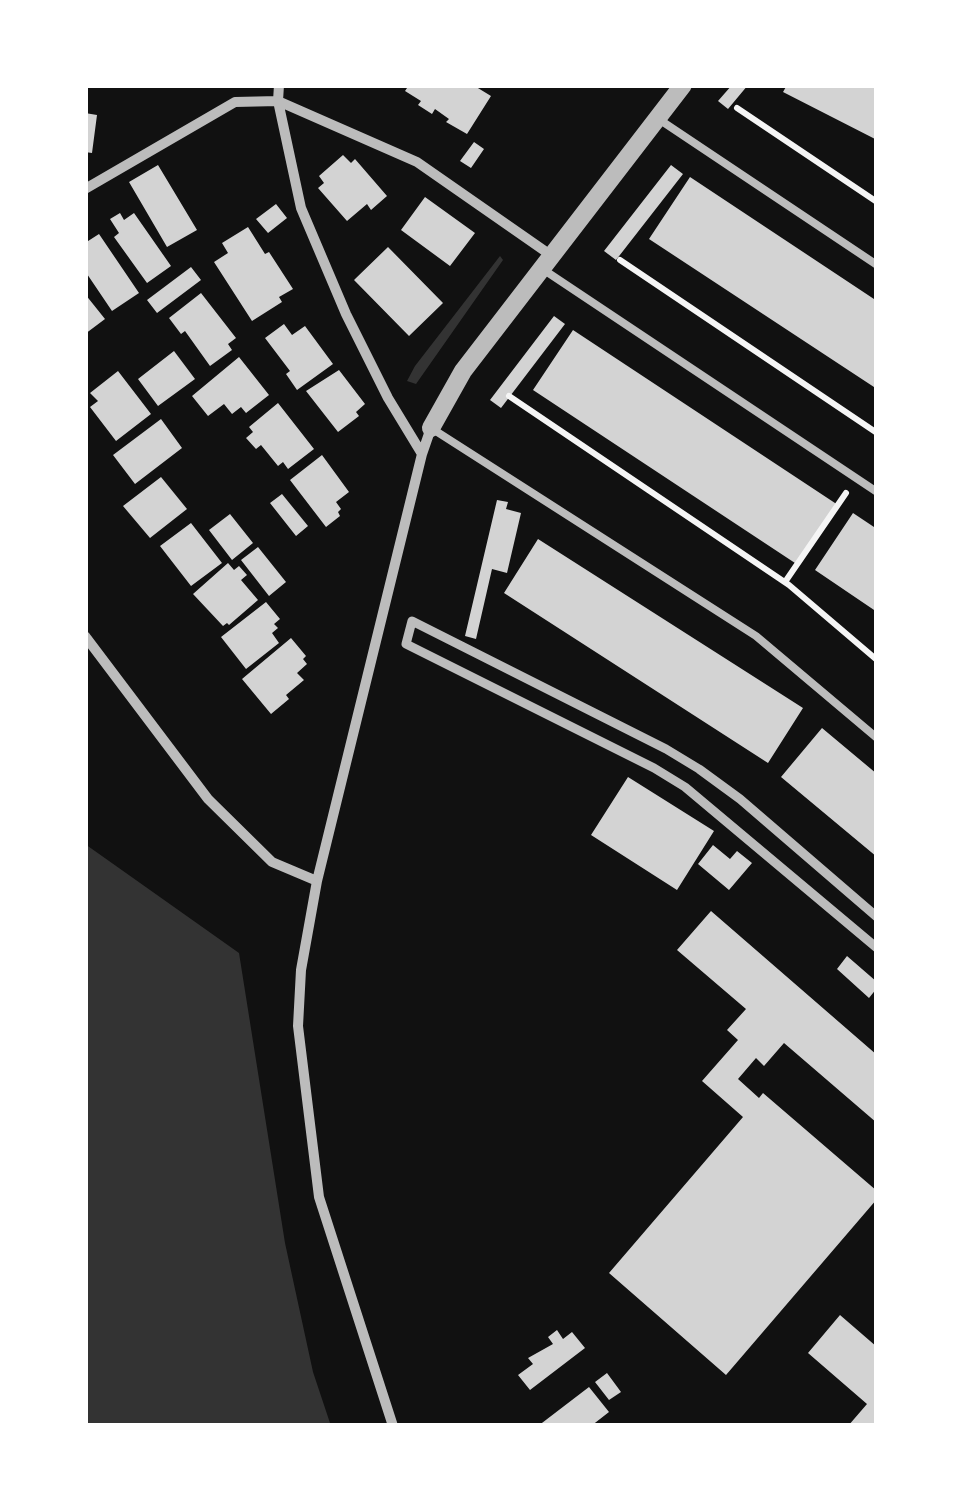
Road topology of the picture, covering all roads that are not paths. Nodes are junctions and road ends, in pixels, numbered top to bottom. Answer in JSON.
{"nodes":[{"id":1,"x":279,"y":85,"type":"edge"},
{"id":2,"x":683,"y":85,"type":"edge"},
{"id":3,"x":278,"y":101,"type":"junction"},
{"id":4,"x":657,"y":118,"type":"junction"},
{"id":5,"x":85,"y":188,"type":"edge"},
{"id":6,"x":547,"y":263,"type":"junction"},
{"id":7,"x":877,"y":265,"type":"edge"},
{"id":8,"x":431,"y":428,"type":"junction"},
{"id":9,"x":422,"y":454,"type":"junction"},
{"id":10,"x":877,"y":492,"type":"edge"},
{"id":11,"x":85,"y":636,"type":"edge"},
{"id":12,"x":877,"y":738,"type":"edge"},
{"id":13,"x":317,"y":881,"type":"junction"},
{"id":14,"x":877,"y":917,"type":"edge"},
{"id":15,"x":877,"y":948,"type":"edge"},
{"id":16,"x":393,"y":1426,"type":"edge"}],
"edges":[{"from":1,"to":3,"type":"street"},
{"from":2,"to":4,"type":"street"},
{"from":3,"to":5,"type":"street"},
{"from":3,"to":6,"type":"street"},
{"from":3,"to":9,"type":"street"},
{"from":4,"to":6,"type":"street"},
{"from":4,"to":7,"type":"lane"},
{"from":6,"to":8,"type":"street"},
{"from":6,"to":10,"type":"lane"},
{"from":8,"to":9,"type":"street"},
{"from":8,"to":12,"type":"lane"},
{"from":9,"to":13,"type":"street"},
{"from":11,"to":13,"type":"street"},
{"from":13,"to":16,"type":"street"},
{"from":14,"to":15,"type":"street"}]}
